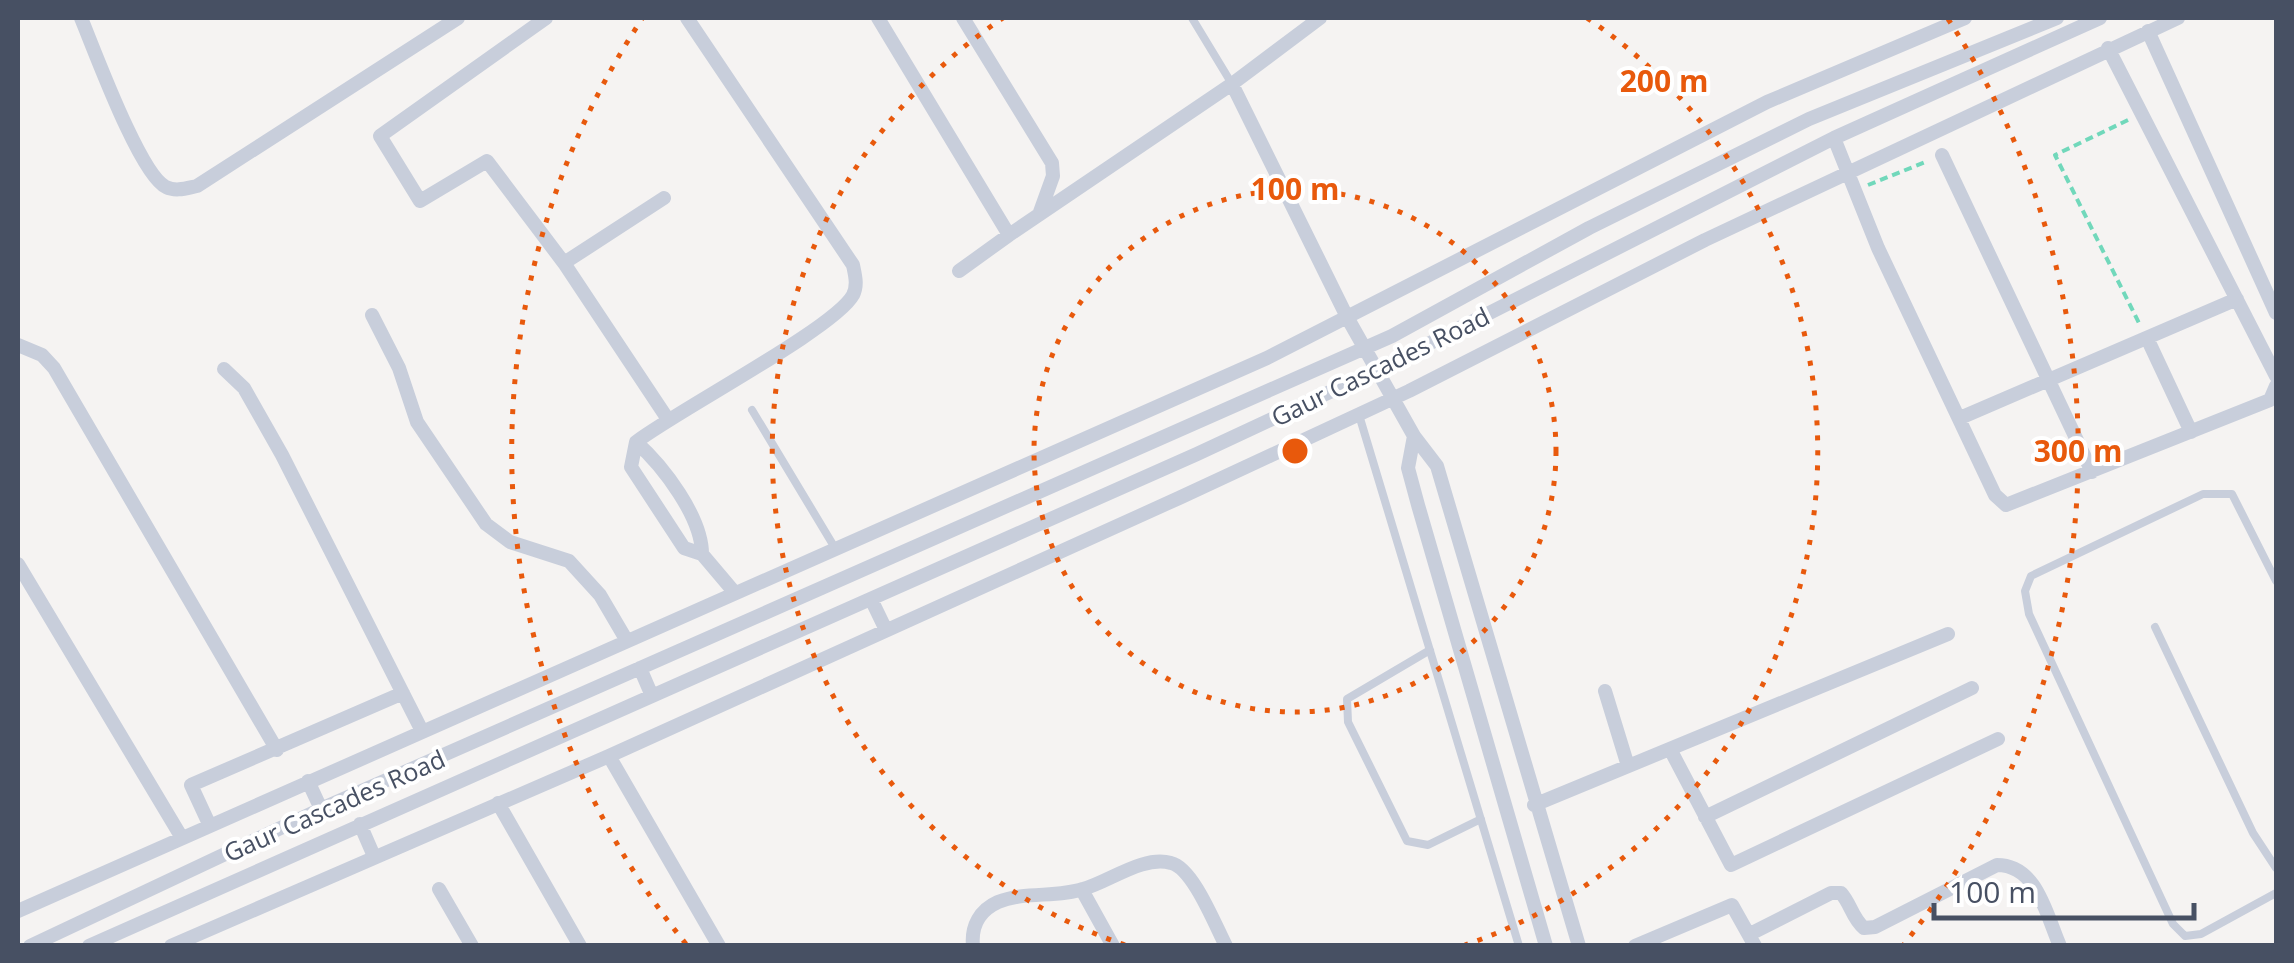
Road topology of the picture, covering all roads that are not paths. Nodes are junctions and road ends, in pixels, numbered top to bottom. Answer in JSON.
{"nodes":[{"id":1,"x":81,"y":18,"type":"edge"},
{"id":2,"x":458,"y":18,"type":"edge"},
{"id":3,"x":546,"y":18,"type":"edge"},
{"id":4,"x":687,"y":18,"type":"edge"},
{"id":5,"x":878,"y":18,"type":"edge"},
{"id":6,"x":963,"y":18,"type":"edge"},
{"id":7,"x":1192,"y":18,"type":"edge"},
{"id":8,"x":1320,"y":18,"type":"edge"},
{"id":9,"x":1965,"y":18,"type":"edge"},
{"id":10,"x":2057,"y":18,"type":"edge"},
{"id":11,"x":2100,"y":18,"type":"edge"},
{"id":12,"x":2178,"y":18,"type":"edge"},
{"id":13,"x":2148,"y":31,"type":"junction"},
{"id":14,"x":2108,"y":48,"type":"junction"},
{"id":15,"x":1232,"y":84,"type":"junction"},
{"id":16,"x":1834,"y":138,"type":"junction"},
{"id":17,"x":1942,"y":155,"type":"road end"},
{"id":18,"x":1847,"y":172,"type":"junction"},
{"id":19,"x":664,"y":198,"type":"dead end"},
{"id":20,"x":1040,"y":212,"type":"junction"},
{"id":21,"x":1009,"y":234,"type":"junction"},
{"id":22,"x":564,"y":262,"type":"junction"},
{"id":23,"x":958,"y":271,"type":"dead end"},
{"id":24,"x":2237,"y":299,"type":"junction"},
{"id":25,"x":2276,"y":313,"type":"edge"},
{"id":26,"x":372,"y":315,"type":"dead end"},
{"id":27,"x":1347,"y":317,"type":"junction"},
{"id":28,"x":2147,"y":338,"type":"junction"},
{"id":29,"x":18,"y":345,"type":"edge"},
{"id":30,"x":1365,"y":348,"type":"junction"},
{"id":31,"x":224,"y":369,"type":"dead end"},
{"id":32,"x":1380,"y":369,"type":"junction"},
{"id":33,"x":2276,"y":376,"type":"edge"},
{"id":34,"x":2047,"y":382,"type":"junction"},
{"id":35,"x":2276,"y":386,"type":"edge"},
{"id":36,"x":1395,"y":398,"type":"junction"},
{"id":37,"x":752,"y":410,"type":"dead end"},
{"id":38,"x":1358,"y":415,"type":"junction"},
{"id":39,"x":667,"y":418,"type":"junction"},
{"id":40,"x":1960,"y":418,"type":"junction"},
{"id":41,"x":2191,"y":432,"type":"junction"},
{"id":42,"x":1414,"y":436,"type":"junction"},
{"id":43,"x":636,"y":442,"type":"junction"},
{"id":44,"x":2092,"y":472,"type":"junction"},
{"id":45,"x":835,"y":548,"type":"junction"},
{"id":46,"x":702,"y":554,"type":"junction"},
{"id":47,"x":18,"y":564,"type":"edge"},
{"id":48,"x":2276,"y":581,"type":"edge"},
{"id":49,"x":735,"y":592,"type":"junction"},
{"id":50,"x":872,"y":598,"type":"junction"},
{"id":51,"x":2155,"y":626,"type":"dead end"},
{"id":52,"x":886,"y":630,"type":"junction"},
{"id":53,"x":1948,"y":634,"type":"dead end"},
{"id":54,"x":626,"y":642,"type":"junction"},
{"id":55,"x":1430,"y":650,"type":"junction"},
{"id":56,"x":640,"y":668,"type":"junction"},
{"id":57,"x":1972,"y":688,"type":"dead end"},
{"id":58,"x":1604,"y":692,"type":"dead end"},
{"id":59,"x":403,"y":693,"type":"junction"},
{"id":60,"x":652,"y":696,"type":"junction"},
{"id":61,"x":422,"y":731,"type":"junction"},
{"id":62,"x":1998,"y":739,"type":"dead end"},
{"id":63,"x":1670,"y":749,"type":"junction"},
{"id":64,"x":277,"y":750,"type":"junction"},
{"id":65,"x":609,"y":756,"type":"junction"},
{"id":66,"x":1628,"y":766,"type":"junction"},
{"id":67,"x":308,"y":781,"type":"junction"},
{"id":68,"x":498,"y":803,"type":"junction"},
{"id":69,"x":1534,"y":805,"type":"junction"},
{"id":70,"x":321,"y":809,"type":"junction"},
{"id":71,"x":1706,"y":817,"type":"junction"},
{"id":72,"x":1481,"y":819,"type":"junction"},
{"id":73,"x":360,"y":824,"type":"junction"},
{"id":74,"x":210,"y":826,"type":"junction"},
{"id":75,"x":182,"y":838,"type":"junction"},
{"id":76,"x":373,"y":854,"type":"junction"},
{"id":77,"x":2276,"y":868,"type":"edge"},
{"id":78,"x":439,"y":889,"type":"dead end"},
{"id":79,"x":1082,"y":890,"type":"junction"},
{"id":80,"x":2276,"y":893,"type":"edge"},
{"id":81,"x":18,"y":911,"type":"edge"},
{"id":82,"x":1753,"y":939,"type":"edge"},
{"id":83,"x":1110,"y":945,"type":"edge"},
{"id":84,"x":30,"y":946,"type":"edge"},
{"id":85,"x":89,"y":946,"type":"edge"},
{"id":86,"x":171,"y":946,"type":"edge"},
{"id":87,"x":472,"y":946,"type":"edge"},
{"id":88,"x":580,"y":946,"type":"edge"},
{"id":89,"x":719,"y":946,"type":"edge"},
{"id":90,"x":974,"y":946,"type":"edge"},
{"id":91,"x":1226,"y":946,"type":"edge"},
{"id":92,"x":1519,"y":946,"type":"edge"},
{"id":93,"x":1546,"y":946,"type":"edge"},
{"id":94,"x":1578,"y":946,"type":"edge"},
{"id":95,"x":1635,"y":946,"type":"edge"},
{"id":96,"x":2060,"y":946,"type":"edge"}],
"edges":[{"from":1,"to":2,"type":"street"},
{"from":3,"to":22,"type":"street"},
{"from":4,"to":39,"type":"street"},
{"from":5,"to":21,"type":"street"},
{"from":6,"to":20,"type":"street"},
{"from":7,"to":15,"type":"lane"},
{"from":8,"to":15,"type":"street"},
{"from":9,"to":27,"type":"street"},
{"from":10,"to":30,"type":"street","name":"Gaur Cascades Road"},
{"from":11,"to":16,"type":"street","name":"Gaur Cascades Road"},
{"from":12,"to":13,"type":"street"},
{"from":13,"to":14,"type":"street"},
{"from":13,"to":25,"type":"street"},
{"from":14,"to":18,"type":"street"},
{"from":14,"to":24,"type":"street"},
{"from":15,"to":20,"type":"street"},
{"from":15,"to":27,"type":"street"},
{"from":16,"to":18,"type":"street"},
{"from":16,"to":32,"type":"street","name":"Gaur Cascades Road"},
{"from":17,"to":34,"type":"street"},
{"from":18,"to":36,"type":"street"},
{"from":18,"to":40,"type":"street"},
{"from":19,"to":22,"type":"street"},
{"from":20,"to":21,"type":"street"},
{"from":21,"to":23,"type":"street"},
{"from":22,"to":39,"type":"street"},
{"from":24,"to":28,"type":"street"},
{"from":24,"to":33,"type":"street"},
{"from":26,"to":54,"type":"street"},
{"from":27,"to":30,"type":"street"},
{"from":27,"to":45,"type":"street"},
{"from":28,"to":34,"type":"street"},
{"from":28,"to":41,"type":"street"},
{"from":29,"to":64,"type":"street"},
{"from":30,"to":32,"type":"street"},
{"from":30,"to":56,"type":"street","name":"Gaur Cascades Road"},
{"from":31,"to":59,"type":"street"},
{"from":32,"to":36,"type":"street"},
{"from":32,"to":50,"type":"street","name":"Gaur Cascades Road"},
{"from":34,"to":40,"type":"street"},
{"from":34,"to":44,"type":"street"},
{"from":35,"to":41,"type":"street"},
{"from":36,"to":38,"type":"street"},
{"from":36,"to":42,"type":"street"},
{"from":37,"to":45,"type":"lane"},
{"from":38,"to":52,"type":"street"},
{"from":38,"to":55,"type":"lane"},
{"from":39,"to":43,"type":"street"},
{"from":40,"to":44,"type":"street"},
{"from":41,"to":44,"type":"street"},
{"from":42,"to":69,"type":"street"},
{"from":42,"to":93,"type":"street"},
{"from":43,"to":46,"type":"street"},
{"from":43,"to":46,"type":"street"},
{"from":45,"to":49,"type":"street"},
{"from":46,"to":49,"type":"street"},
{"from":47,"to":75,"type":"street"},
{"from":48,"to":80,"type":"lane"},
{"from":49,"to":54,"type":"street"},
{"from":50,"to":52,"type":"street"},
{"from":50,"to":60,"type":"street","name":"Gaur Cascades Road"},
{"from":51,"to":77,"type":"lane"},
{"from":52,"to":65,"type":"street"},
{"from":53,"to":63,"type":"street"},
{"from":54,"to":61,"type":"street"},
{"from":55,"to":72,"type":"lane"},
{"from":55,"to":72,"type":"lane"},
{"from":56,"to":60,"type":"street"},
{"from":56,"to":70,"type":"street","name":"Gaur Cascades Road"},
{"from":57,"to":71,"type":"street"},
{"from":58,"to":66,"type":"street"},
{"from":59,"to":61,"type":"street"},
{"from":59,"to":64,"type":"street"},
{"from":60,"to":73,"type":"street","name":"Gaur Cascades Road"},
{"from":61,"to":67,"type":"street"},
{"from":62,"to":71,"type":"street"},
{"from":63,"to":66,"type":"street"},
{"from":63,"to":71,"type":"street"},
{"from":64,"to":74,"type":"street"},
{"from":65,"to":68,"type":"street"},
{"from":65,"to":89,"type":"street"},
{"from":66,"to":69,"type":"street"},
{"from":67,"to":70,"type":"street"},
{"from":67,"to":74,"type":"street"},
{"from":68,"to":76,"type":"street"},
{"from":68,"to":88,"type":"street"},
{"from":69,"to":94,"type":"street"},
{"from":70,"to":84,"type":"street","name":"Gaur Cascades Road"},
{"from":72,"to":92,"type":"lane"},
{"from":73,"to":76,"type":"street"},
{"from":73,"to":85,"type":"street","name":"Gaur Cascades Road"},
{"from":74,"to":75,"type":"street"},
{"from":75,"to":81,"type":"street"},
{"from":76,"to":86,"type":"street"},
{"from":78,"to":87,"type":"street"},
{"from":79,"to":83,"type":"street"},
{"from":79,"to":90,"type":"street"},
{"from":79,"to":91,"type":"street"},
{"from":82,"to":95,"type":"street"},
{"from":82,"to":96,"type":"street"}]}
